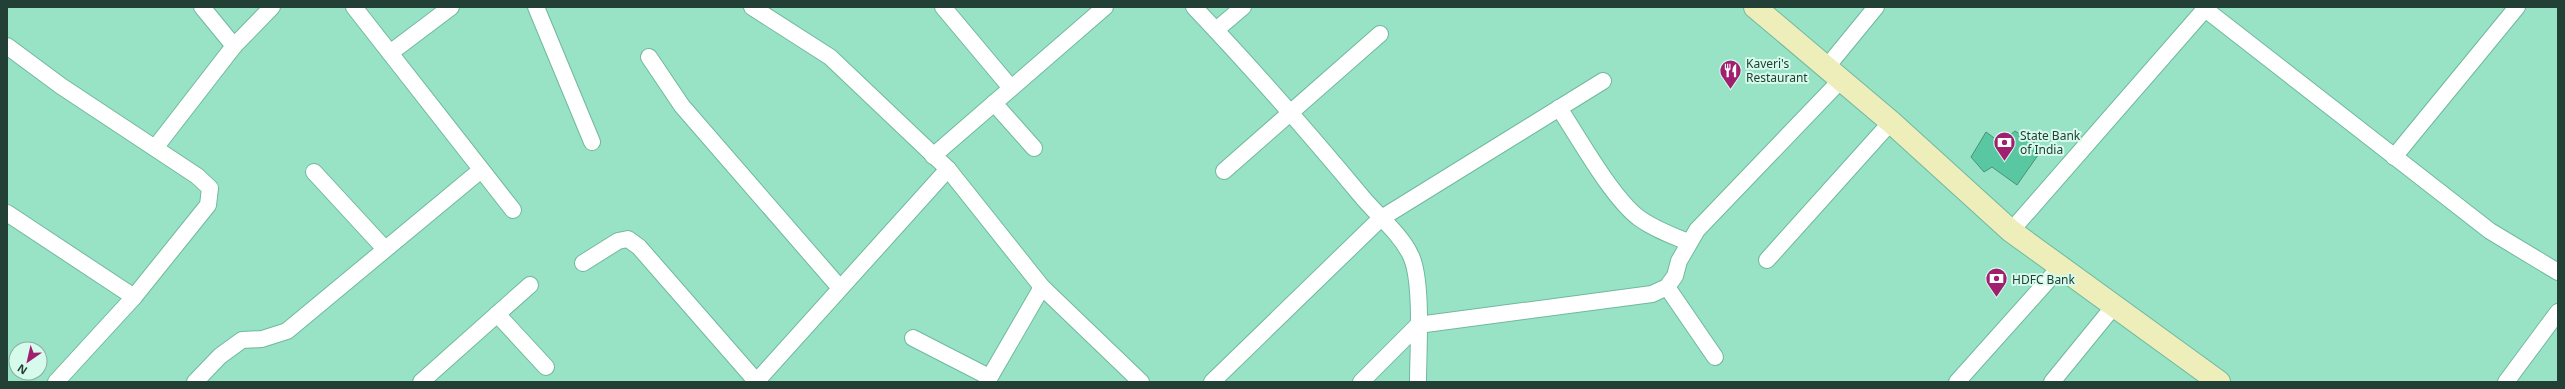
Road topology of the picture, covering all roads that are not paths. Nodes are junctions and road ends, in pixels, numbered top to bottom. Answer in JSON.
{"nodes":[{"id":1,"x":202,"y":7,"type":"edge"},
{"id":2,"x":272,"y":7,"type":"edge"},
{"id":3,"x":354,"y":7,"type":"edge"},
{"id":4,"x":451,"y":7,"type":"edge"},
{"id":5,"x":536,"y":7,"type":"edge"},
{"id":6,"x":753,"y":7,"type":"edge"},
{"id":7,"x":943,"y":7,"type":"edge"},
{"id":8,"x":1105,"y":7,"type":"edge"},
{"id":9,"x":1194,"y":7,"type":"edge"},
{"id":10,"x":1243,"y":7,"type":"edge"},
{"id":11,"x":1755,"y":7,"type":"edge"},
{"id":12,"x":1876,"y":7,"type":"edge"},
{"id":13,"x":2517,"y":7,"type":"edge"},
{"id":14,"x":2206,"y":8,"type":"edge"},
{"id":15,"x":1216,"y":30,"type":"junction"},
{"id":16,"x":1380,"y":34,"type":"dead end"},
{"id":17,"x":7,"y":46,"type":"edge"},
{"id":18,"x":234,"y":46,"type":"junction"},
{"id":19,"x":390,"y":53,"type":"junction"},
{"id":20,"x":649,"y":57,"type":"dead end"},
{"id":21,"x":1833,"y":75,"type":"junction"},
{"id":22,"x":1603,"y":81,"type":"dead end"},
{"id":23,"x":1011,"y":88,"type":"junction"},
{"id":24,"x":994,"y":103,"type":"junction"},
{"id":25,"x":1559,"y":108,"type":"junction"},
{"id":26,"x":1291,"y":112,"type":"junction"},
{"id":27,"x":1891,"y":122,"type":"junction"},
{"id":28,"x":592,"y":142,"type":"dead end"},
{"id":29,"x":155,"y":148,"type":"junction"},
{"id":30,"x":1034,"y":148,"type":"dead end"},
{"id":31,"x":933,"y":156,"type":"junction"},
{"id":32,"x":2394,"y":157,"type":"junction"},
{"id":33,"x":481,"y":170,"type":"junction"},
{"id":34,"x":948,"y":170,"type":"junction"},
{"id":35,"x":1224,"y":171,"type":"dead end"},
{"id":36,"x":314,"y":172,"type":"dead end"},
{"id":37,"x":513,"y":210,"type":"dead end"},
{"id":38,"x":7,"y":214,"type":"edge"},
{"id":39,"x":1380,"y":219,"type":"junction"},
{"id":40,"x":2011,"y":231,"type":"junction"},
{"id":41,"x":1688,"y":242,"type":"junction"},
{"id":42,"x":385,"y":249,"type":"junction"},
{"id":43,"x":1767,"y":260,"type":"dead end"},
{"id":44,"x":583,"y":263,"type":"dead end"},
{"id":45,"x":2060,"y":267,"type":"junction"},
{"id":46,"x":2558,"y":272,"type":"edge"},
{"id":47,"x":530,"y":285,"type":"dead end"},
{"id":48,"x":1042,"y":287,"type":"junction"},
{"id":49,"x":1667,"y":287,"type":"junction"},
{"id":50,"x":840,"y":288,"type":"junction"},
{"id":51,"x":134,"y":297,"type":"junction"},
{"id":52,"x":2114,"y":306,"type":"junction"},
{"id":53,"x":2558,"y":312,"type":"edge"},
{"id":54,"x":497,"y":314,"type":"junction"},
{"id":55,"x":1418,"y":325,"type":"junction"},
{"id":56,"x":913,"y":338,"type":"dead end"},
{"id":57,"x":1715,"y":357,"type":"dead end"},
{"id":58,"x":546,"y":367,"type":"dead end"},
{"id":59,"x":988,"y":380,"type":"edge"},
{"id":60,"x":756,"y":381,"type":"edge"},
{"id":61,"x":56,"y":382,"type":"edge"},
{"id":62,"x":195,"y":382,"type":"edge"},
{"id":63,"x":421,"y":382,"type":"edge"},
{"id":64,"x":1141,"y":382,"type":"edge"},
{"id":65,"x":1212,"y":382,"type":"edge"},
{"id":66,"x":1361,"y":382,"type":"edge"},
{"id":67,"x":1418,"y":382,"type":"edge"},
{"id":68,"x":1957,"y":382,"type":"edge"},
{"id":69,"x":2052,"y":382,"type":"edge"},
{"id":70,"x":2219,"y":382,"type":"edge"},
{"id":71,"x":2506,"y":382,"type":"edge"}],
"edges":[{"from":1,"to":18,"type":"street"},
{"from":2,"to":18,"type":"street"},
{"from":3,"to":19,"type":"street"},
{"from":4,"to":19,"type":"street"},
{"from":5,"to":28,"type":"street"},
{"from":6,"to":31,"type":"street"},
{"from":7,"to":23,"type":"street"},
{"from":8,"to":23,"type":"street"},
{"from":9,"to":15,"type":"street"},
{"from":10,"to":15,"type":"street"},
{"from":11,"to":21,"type":"street"},
{"from":12,"to":21,"type":"street"},
{"from":13,"to":32,"type":"street"},
{"from":14,"to":32,"type":"street"},
{"from":14,"to":40,"type":"street"},
{"from":15,"to":26,"type":"street"},
{"from":16,"to":26,"type":"street"},
{"from":17,"to":29,"type":"street"},
{"from":18,"to":29,"type":"street"},
{"from":19,"to":33,"type":"street"},
{"from":20,"to":50,"type":"street"},
{"from":21,"to":27,"type":"street"},
{"from":21,"to":41,"type":"street"},
{"from":22,"to":25,"type":"street"},
{"from":23,"to":24,"type":"street"},
{"from":24,"to":30,"type":"street"},
{"from":24,"to":31,"type":"street"},
{"from":25,"to":39,"type":"street"},
{"from":25,"to":41,"type":"street"},
{"from":26,"to":35,"type":"street"},
{"from":26,"to":39,"type":"street"},
{"from":27,"to":40,"type":"street"},
{"from":27,"to":43,"type":"street"},
{"from":29,"to":51,"type":"street"},
{"from":31,"to":34,"type":"street"},
{"from":32,"to":46,"type":"street"},
{"from":33,"to":37,"type":"street"},
{"from":33,"to":42,"type":"street"},
{"from":34,"to":48,"type":"street"},
{"from":34,"to":50,"type":"street"},
{"from":36,"to":42,"type":"street"},
{"from":38,"to":51,"type":"street"},
{"from":39,"to":55,"type":"street"},
{"from":39,"to":65,"type":"street"},
{"from":40,"to":45,"type":"street"},
{"from":41,"to":49,"type":"street"},
{"from":42,"to":62,"type":"street"},
{"from":44,"to":60,"type":"street"},
{"from":45,"to":52,"type":"street"},
{"from":45,"to":68,"type":"street"},
{"from":47,"to":54,"type":"street"},
{"from":48,"to":59,"type":"street"},
{"from":48,"to":64,"type":"street"},
{"from":49,"to":55,"type":"street"},
{"from":49,"to":57,"type":"street"},
{"from":50,"to":60,"type":"street"},
{"from":51,"to":61,"type":"street"},
{"from":52,"to":69,"type":"street"},
{"from":52,"to":70,"type":"street"},
{"from":53,"to":71,"type":"street"},
{"from":54,"to":58,"type":"street"},
{"from":54,"to":63,"type":"street"},
{"from":55,"to":66,"type":"street"},
{"from":55,"to":67,"type":"street"},
{"from":56,"to":59,"type":"street"}]}
